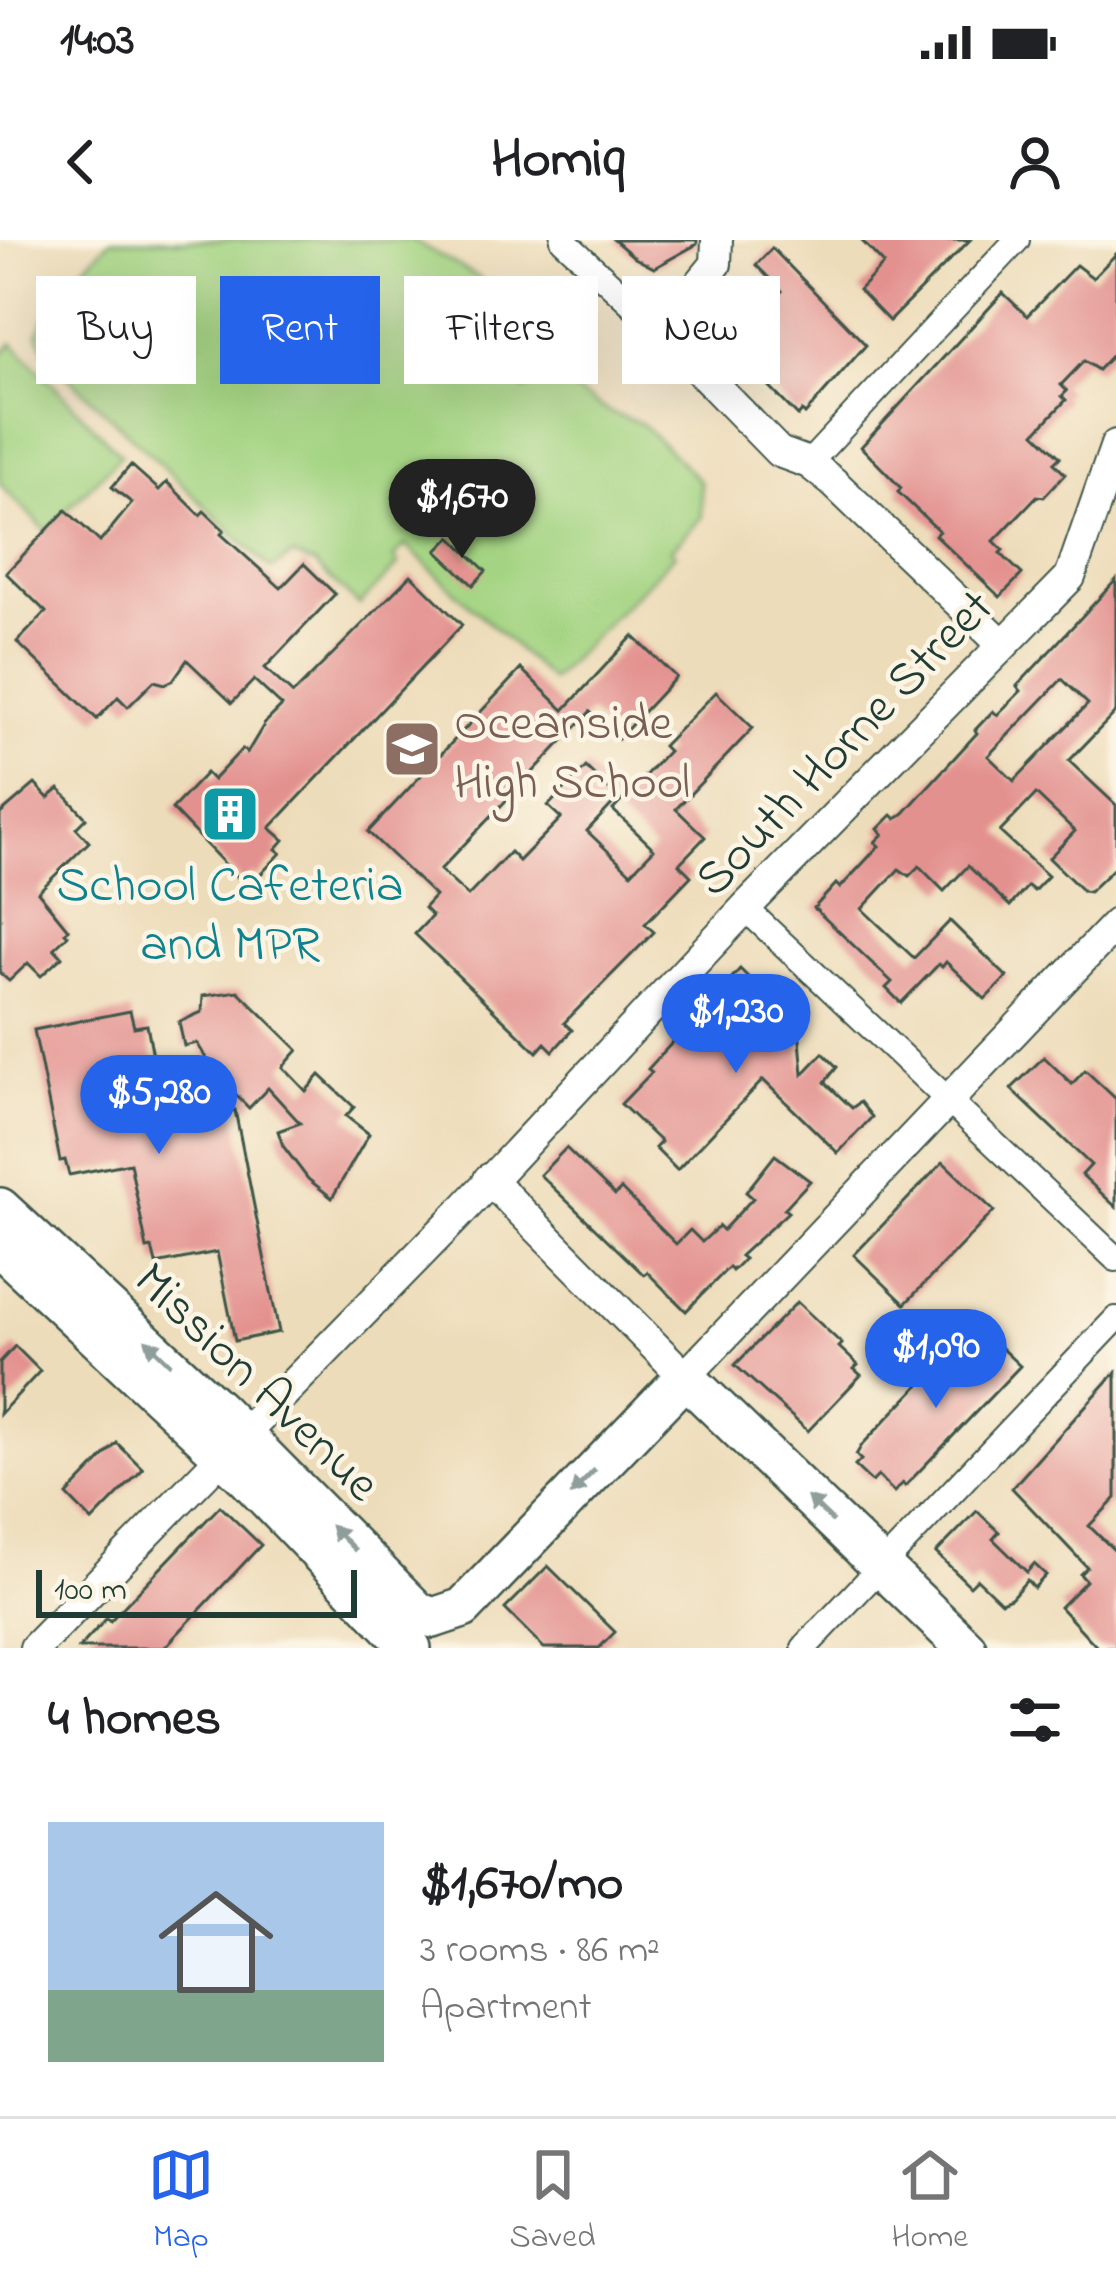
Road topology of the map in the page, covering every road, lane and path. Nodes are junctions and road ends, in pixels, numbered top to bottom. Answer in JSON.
{"nodes":[{"id":1,"x":563,"y":240,"type":"edge"},
{"id":2,"x":717,"y":240,"type":"edge"},
{"id":3,"x":1016,"y":240,"type":"edge"},
{"id":4,"x":706,"y":276,"type":"edge"},
{"id":5,"x":622,"y":295,"type":"edge"},
{"id":6,"x":713,"y":384,"type":"edge"},
{"id":7,"x":1116,"y":446,"type":"edge"},
{"id":8,"x":808,"y":463,"type":"junction"},
{"id":9,"x":1002,"y":644,"type":"junction"},
{"id":10,"x":745,"y":908,"type":"junction"},
{"id":11,"x":1116,"y":924,"type":"edge"},
{"id":12,"x":947,"y":1099,"type":"junction"},
{"id":13,"x":488,"y":1179,"type":"junction"},
{"id":14,"x":0,"y":1208,"type":"edge"},
{"id":15,"x":0,"y":1225,"type":"edge"},
{"id":16,"x":0,"y":1247,"type":"edge"},
{"id":17,"x":52,"y":1256,"type":"junction"},
{"id":18,"x":1116,"y":1259,"type":"edge"},
{"id":19,"x":1116,"y":1318,"type":"edge"},
{"id":20,"x":674,"y":1387,"type":"junction"},
{"id":21,"x":232,"y":1444,"type":"junction"},
{"id":22,"x":881,"y":1568,"type":"junction"},
{"id":23,"x":35,"y":1648,"type":"edge"},
{"id":24,"x":411,"y":1648,"type":"edge"},
{"id":25,"x":804,"y":1648,"type":"edge"},
{"id":26,"x":966,"y":1648,"type":"edge"}],
"edges":[{"from":1,"to":5,"type":"street"},
{"from":2,"to":4,"type":"street"},
{"from":3,"to":8,"type":"street"},
{"from":6,"to":8,"type":"street"},
{"from":7,"to":9,"type":"street","name":"South Horne Street"},
{"from":8,"to":9,"type":"street"},
{"from":9,"to":10,"type":"street","name":"South Horne Street"},
{"from":10,"to":12,"type":"street"},
{"from":10,"to":13,"type":"street","name":"South Horne Street"},
{"from":11,"to":12,"type":"street"},
{"from":12,"to":18,"type":"street"},
{"from":12,"to":20,"type":"street"},
{"from":13,"to":20,"type":"street"},
{"from":13,"to":21,"type":"street","name":"South Horne Street"},
{"from":14,"to":17,"type":"main road","name":"Mission Avenue"},
{"from":15,"to":17,"type":"main road"},
{"from":16,"to":21,"type":"main road","name":"Mission Avenue"},
{"from":21,"to":17,"type":"main road","name":"Mission Avenue","one_way":true},
{"from":19,"to":22,"type":"street"},
{"from":20,"to":21,"type":"main road","name":"Mission Avenue","one_way":true},
{"from":22,"to":20,"type":"main road","one_way":true},
{"from":21,"to":23,"type":"street","name":"South Horne Street"},
{"from":21,"to":24,"type":"main road","name":"Mission Avenue"},
{"from":22,"to":25,"type":"street"},
{"from":22,"to":26,"type":"main road"}]}
